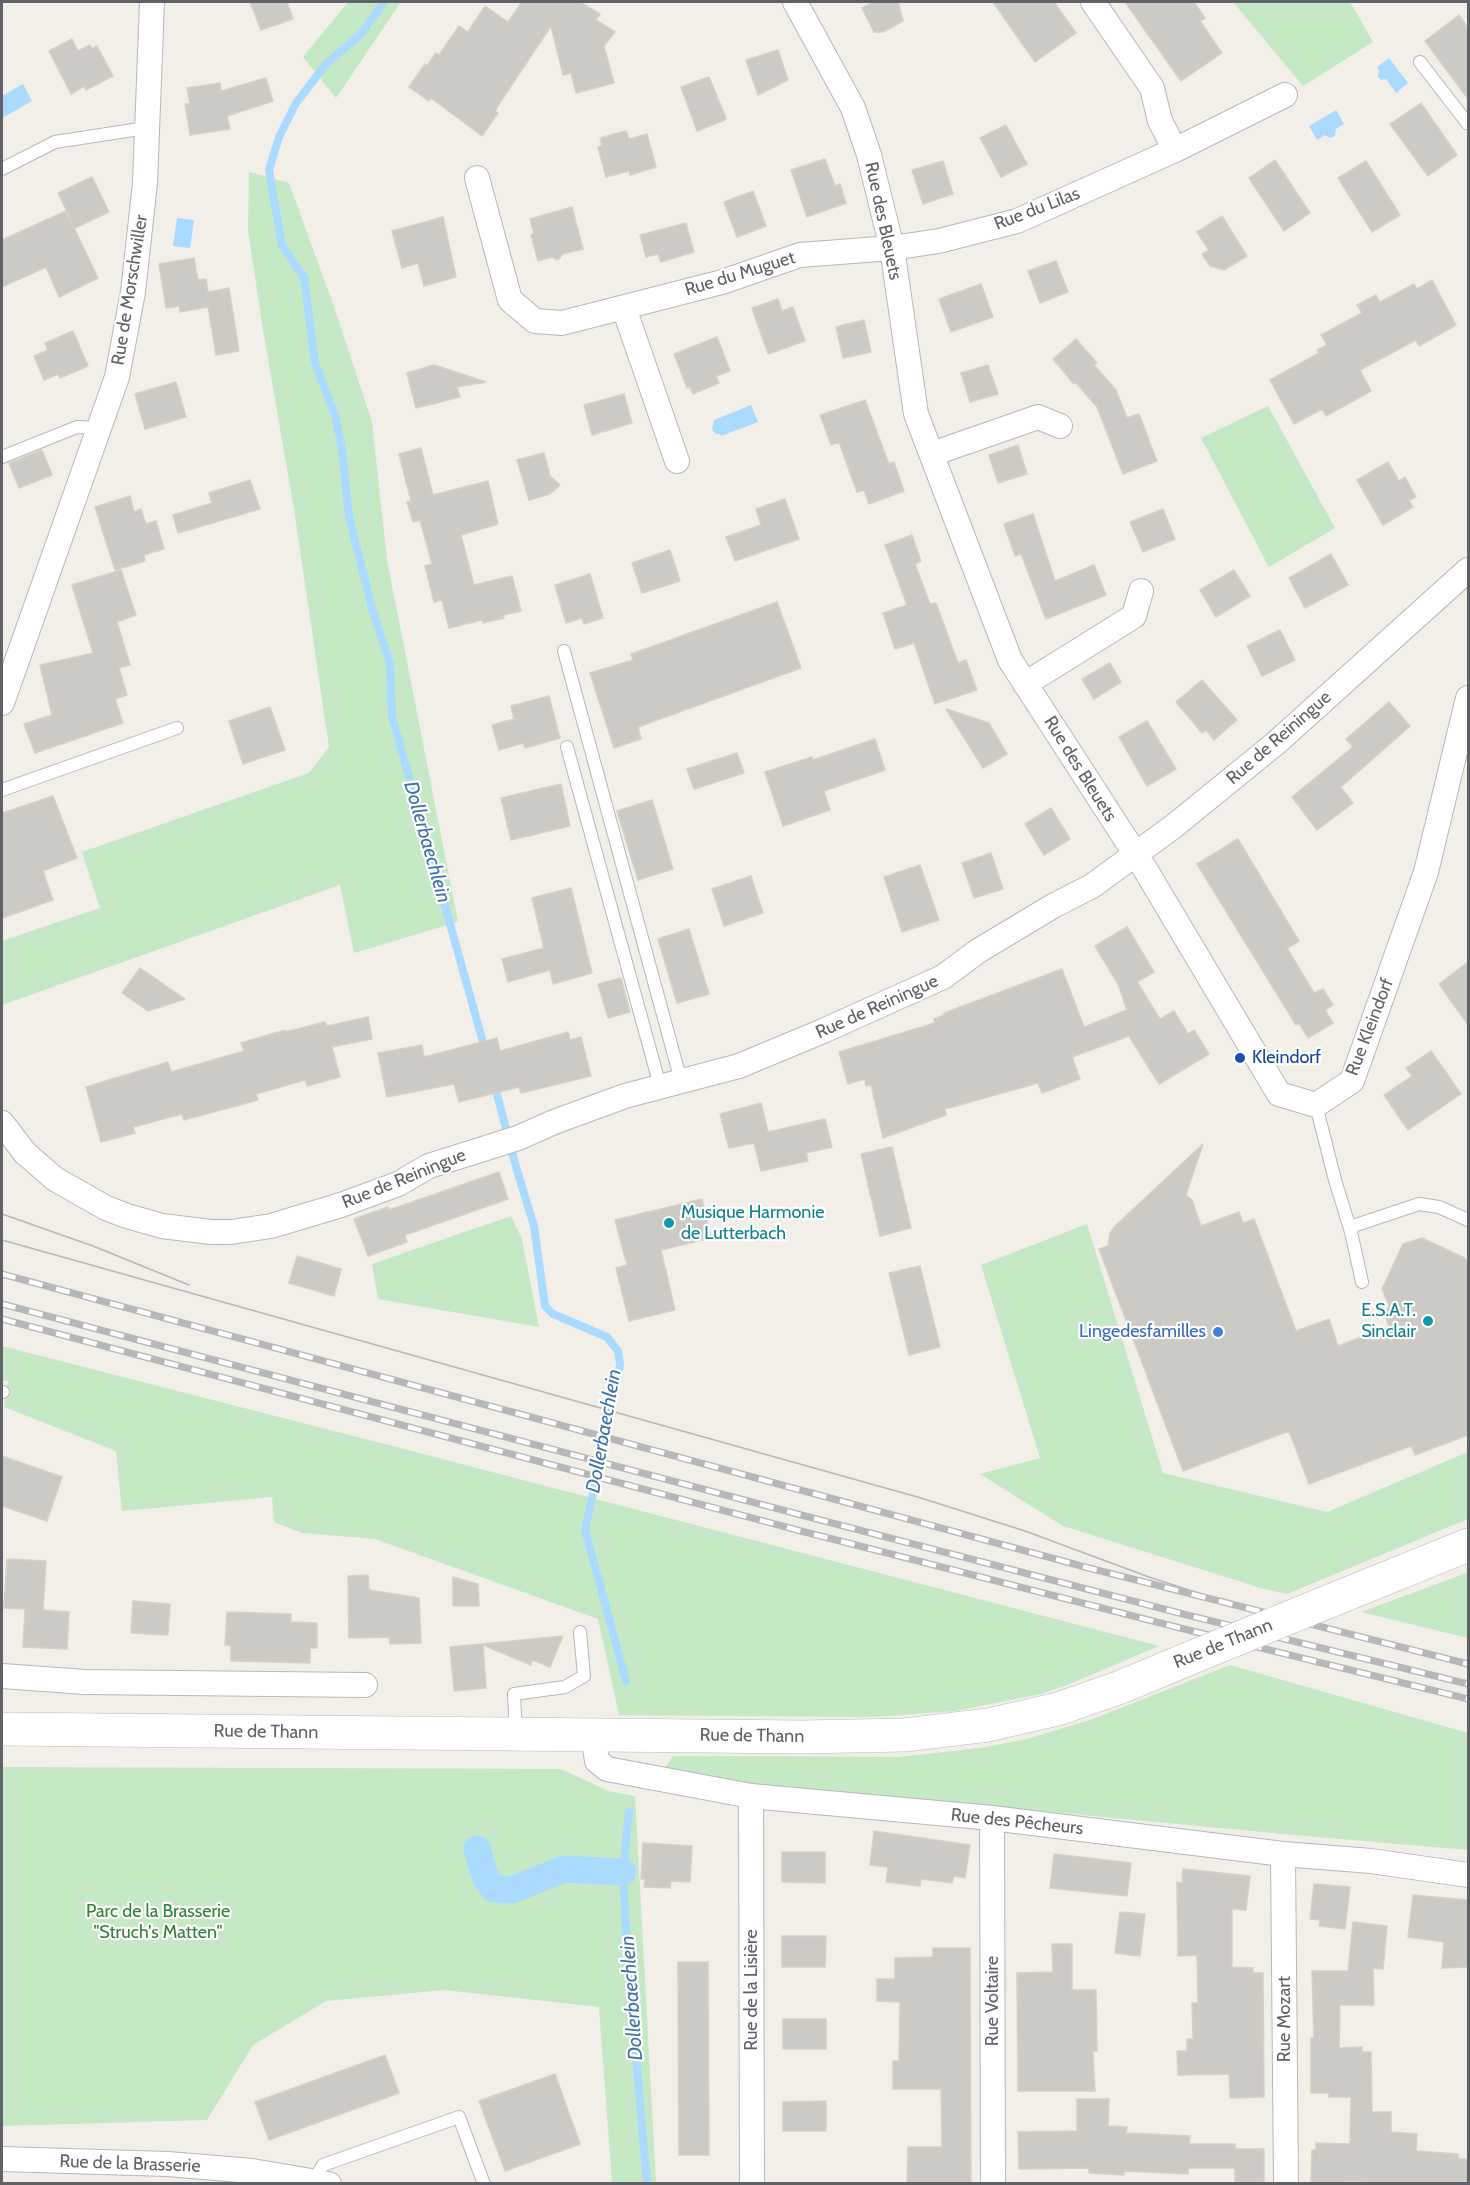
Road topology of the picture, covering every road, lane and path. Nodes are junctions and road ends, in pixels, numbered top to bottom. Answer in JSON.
{"nodes":[{"id":1,"x":152,"y":2,"type":"edge"},
{"id":2,"x":795,"y":2,"type":"edge"},
{"id":3,"x":1093,"y":2,"type":"edge"},
{"id":4,"x":1420,"y":62,"type":"dead end"},
{"id":5,"x":1285,"y":95,"type":"dead end"},
{"id":6,"x":1468,"y":124,"type":"edge"},
{"id":7,"x":146,"y":128,"type":"junction"},
{"id":8,"x":1175,"y":150,"type":"junction"},
{"id":9,"x":2,"y":169,"type":"edge"},
{"id":10,"x":477,"y":178,"type":"dead end"},
{"id":11,"x":892,"y":248,"type":"junction"},
{"id":12,"x":624,"y":308,"type":"junction"},
{"id":13,"x":1060,"y":426,"type":"dead end"},
{"id":14,"x":98,"y":428,"type":"junction"},
{"id":15,"x":932,"y":454,"type":"junction"},
{"id":16,"x":2,"y":457,"type":"edge"},
{"id":17,"x":677,"y":461,"type":"dead end"},
{"id":18,"x":1466,"y":578,"type":"edge"},
{"id":19,"x":1141,"y":591,"type":"dead end"},
{"id":20,"x":564,"y":651,"type":"dead end"},
{"id":21,"x":1025,"y":684,"type":"junction"},
{"id":22,"x":1468,"y":698,"type":"edge"},
{"id":23,"x":2,"y":703,"type":"edge"},
{"id":24,"x":177,"y":728,"type":"dead end"},
{"id":25,"x":567,"y":747,"type":"dead end"},
{"id":26,"x":2,"y":790,"type":"edge"},
{"id":27,"x":1135,"y":855,"type":"junction"},
{"id":28,"x":671,"y":1084,"type":"junction"},
{"id":29,"x":1316,"y":1105,"type":"junction"},
{"id":30,"x":2,"y":1123,"type":"edge"},
{"id":31,"x":1468,"y":1220,"type":"edge"},
{"id":32,"x":1350,"y":1227,"type":"junction"},
{"id":33,"x":1362,"y":1282,"type":"dead end"},
{"id":34,"x":1468,"y":1545,"type":"edge"},
{"id":35,"x":580,"y":1632,"type":"dead end"},
{"id":36,"x":2,"y":1676,"type":"edge"},
{"id":37,"x":365,"y":1685,"type":"dead end"},
{"id":38,"x":2,"y":1729,"type":"edge"},
{"id":39,"x":516,"y":1734,"type":"junction"},
{"id":40,"x":593,"y":1734,"type":"junction"},
{"id":41,"x":752,"y":1796,"type":"junction"},
{"id":42,"x":992,"y":1818,"type":"junction"},
{"id":43,"x":1283,"y":1854,"type":"junction"},
{"id":44,"x":1468,"y":1875,"type":"edge"},
{"id":45,"x":2,"y":2159,"type":"edge"},
{"id":46,"x":321,"y":2182,"type":"edge"},
{"id":47,"x":484,"y":2184,"type":"edge"},
{"id":48,"x":752,"y":2184,"type":"edge"},
{"id":49,"x":993,"y":2184,"type":"edge"},
{"id":50,"x":1286,"y":2184,"type":"edge"}],
"edges":[{"from":1,"to":7,"type":"street","name":"Rue de Morschwiller"},
{"from":2,"to":11,"type":"street","name":"Rue des Bleuets"},
{"from":3,"to":8,"type":"street"},
{"from":4,"to":6,"type":"lane"},
{"from":5,"to":8,"type":"street","name":"Rue du Lilas"},
{"from":7,"to":9,"type":"lane"},
{"from":7,"to":14,"type":"street","name":"Rue de Morschwiller"},
{"from":8,"to":11,"type":"street","name":"Rue du Lilas"},
{"from":10,"to":12,"type":"street","name":"Rue du Muguet"},
{"from":11,"to":12,"type":"street","name":"Rue du Muguet"},
{"from":11,"to":15,"type":"street","name":"Rue des Bleuets"},
{"from":12,"to":17,"type":"street"},
{"from":13,"to":15,"type":"street"},
{"from":14,"to":16,"type":"lane"},
{"from":14,"to":23,"type":"street","name":"Rue de Morschwiller"},
{"from":15,"to":21,"type":"street","name":"Rue des Bleuets"},
{"from":18,"to":27,"type":"street","name":"Rue de Reiningue"},
{"from":19,"to":21,"type":"street"},
{"from":20,"to":28,"type":"lane"},
{"from":21,"to":27,"type":"street","name":"Rue des Bleuets"},
{"from":22,"to":29,"type":"street","name":"Rue Kleindorf"},
{"from":24,"to":26,"type":"lane"},
{"from":25,"to":28,"type":"lane"},
{"from":27,"to":28,"type":"street","name":"Rue de Reiningue"},
{"from":27,"to":29,"type":"street"},
{"from":28,"to":30,"type":"street","name":"Rue de Reiningue"},
{"from":29,"to":32,"type":"lane"},
{"from":31,"to":32,"type":"lane"},
{"from":32,"to":33,"type":"lane"},
{"from":34,"to":40,"type":"main road","name":"Rue de Thann","bridge":true},
{"from":35,"to":39,"type":"lane"},
{"from":36,"to":37,"type":"street"},
{"from":38,"to":39,"type":"main road","name":"Rue de Thann"},
{"from":39,"to":40,"type":"main road","name":"Rue de Thann"},
{"from":40,"to":41,"type":"street","name":"Rue des Pêcheurs"},
{"from":41,"to":42,"type":"street","name":"Rue des Pêcheurs"},
{"from":41,"to":48,"type":"street","name":"Rue de la Lisière"},
{"from":42,"to":43,"type":"street","name":"Rue des Pêcheurs"},
{"from":42,"to":49,"type":"street","name":"Rue Voltaire"},
{"from":43,"to":44,"type":"street","name":"Rue des Pêcheurs"},
{"from":43,"to":50,"type":"street","name":"Rue Mozart"},
{"from":45,"to":46,"type":"street","name":"Rue de la Brasserie"},
{"from":46,"to":47,"type":"lane"}]}
